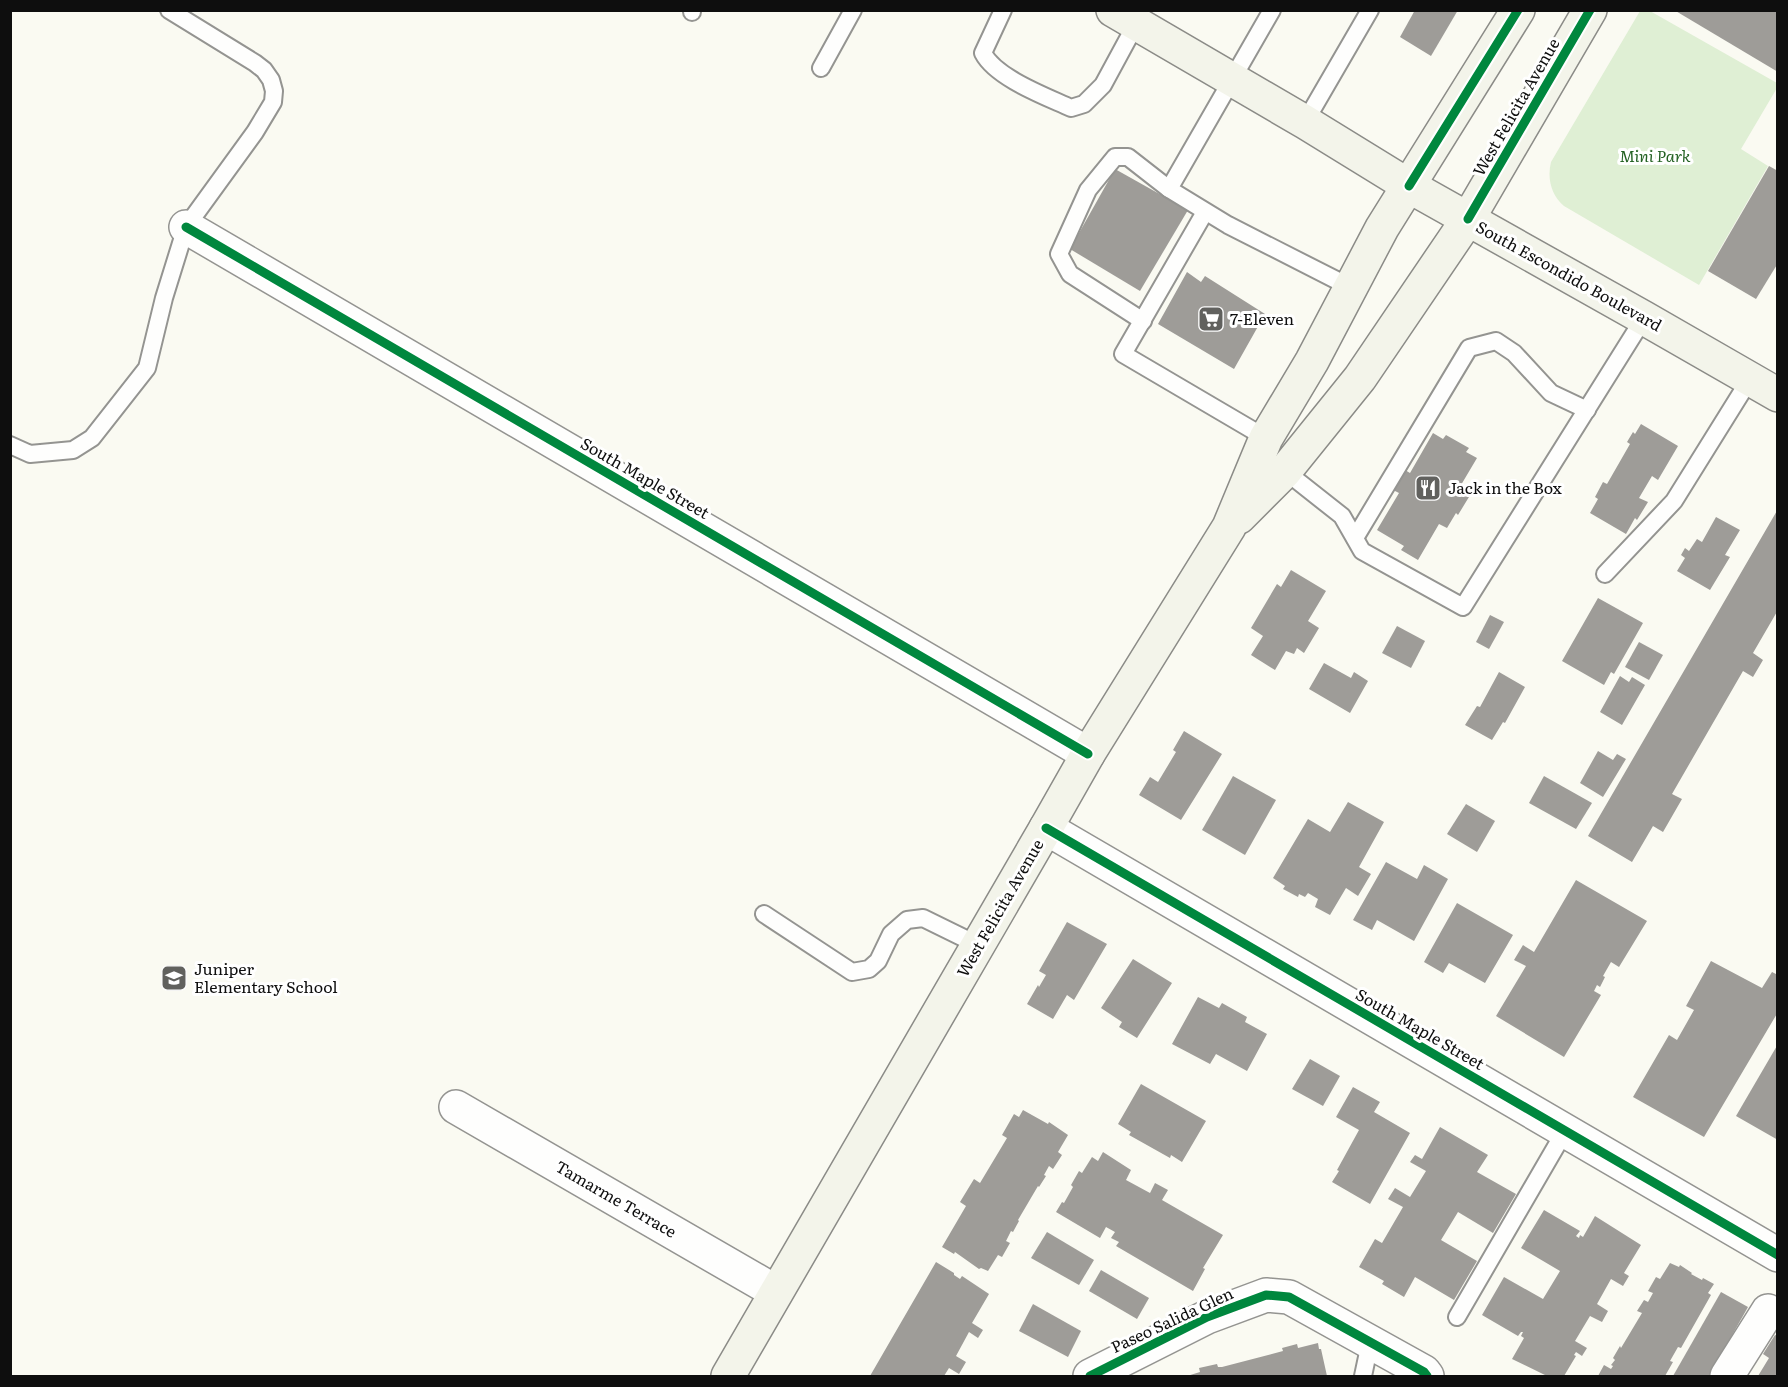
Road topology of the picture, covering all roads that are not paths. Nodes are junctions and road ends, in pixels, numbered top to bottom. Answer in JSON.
{"nodes":[{"id":1,"x":170,"y":10,"type":"edge"},
{"id":2,"x":853,"y":10,"type":"edge"},
{"id":3,"x":1004,"y":10,"type":"edge"},
{"id":4,"x":1272,"y":10,"type":"edge"},
{"id":5,"x":1370,"y":10,"type":"edge"},
{"id":6,"x":1518,"y":10,"type":"edge"},
{"id":7,"x":1590,"y":10,"type":"edge"},
{"id":8,"x":1125,"y":17,"type":"edge"},
{"id":9,"x":821,"y":68,"type":"dead end"},
{"id":10,"x":1232,"y":79,"type":"junction"},
{"id":11,"x":1305,"y":122,"type":"junction"},
{"id":12,"x":1409,"y":186,"type":"junction"},
{"id":13,"x":1169,"y":189,"type":"junction"},
{"id":14,"x":1205,"y":212,"type":"junction"},
{"id":15,"x":1468,"y":219,"type":"junction"},
{"id":16,"x":186,"y":227,"type":"junction"},
{"id":17,"x":1350,"y":287,"type":"junction"},
{"id":18,"x":1644,"y":318,"type":"junction"},
{"id":19,"x":1143,"y":321,"type":"junction"},
{"id":20,"x":1764,"y":387,"type":"edge"},
{"id":21,"x":1587,"y":410,"type":"junction"},
{"id":22,"x":1266,"y":438,"type":"junction"},
{"id":23,"x":10,"y":445,"type":"edge"},
{"id":24,"x":1285,"y":471,"type":"junction"},
{"id":25,"x":1229,"y":527,"type":"junction"},
{"id":26,"x":1354,"y":538,"type":"junction"},
{"id":27,"x":1605,"y":574,"type":"dead end"},
{"id":28,"x":1088,"y":754,"type":"junction"},
{"id":29,"x":1046,"y":828,"type":"junction"},
{"id":30,"x":764,"y":914,"type":"dead end"},
{"id":31,"x":978,"y":945,"type":"junction"},
{"id":32,"x":456,"y":1107,"type":"dead end"},
{"id":33,"x":1565,"y":1131,"type":"junction"},
{"id":34,"x":1778,"y":1256,"type":"edge"},
{"id":35,"x":776,"y":1292,"type":"junction"},
{"id":36,"x":1767,"y":1311,"type":"dead end"},
{"id":37,"x":1457,"y":1317,"type":"dead end"},
{"id":38,"x":1370,"y":1342,"type":"junction"},
{"id":39,"x":728,"y":1377,"type":"edge"},
{"id":40,"x":1090,"y":1377,"type":"edge"},
{"id":41,"x":1363,"y":1377,"type":"edge"},
{"id":42,"x":1427,"y":1377,"type":"edge"},
{"id":43,"x":1727,"y":1377,"type":"edge"}],
"edges":[{"from":1,"to":16,"type":"lane"},
{"from":2,"to":9,"type":"lane"},
{"from":3,"to":8,"type":"lane"},
{"from":4,"to":10,"type":"lane"},
{"from":5,"to":11,"type":"lane"},
{"from":6,"to":12,"type":"main road","name":"West Felicita Avenue"},
{"from":7,"to":15,"type":"main road","name":"West Felicita Avenue"},
{"from":8,"to":10,"type":"main road","name":"South Escondido Boulevard"},
{"from":10,"to":11,"type":"main road","name":"South Escondido Boulevard"},
{"from":10,"to":13,"type":"lane"},
{"from":11,"to":12,"type":"main road","name":"South Escondido Boulevard"},
{"from":12,"to":15,"type":"main road","name":"South Escondido Boulevard"},
{"from":12,"to":17,"type":"main road","name":"West Felicita Avenue"},
{"from":13,"to":14,"type":"lane"},
{"from":13,"to":19,"type":"lane"},
{"from":14,"to":17,"type":"lane"},
{"from":14,"to":19,"type":"lane"},
{"from":15,"to":18,"type":"main road","name":"South Escondido Boulevard"},
{"from":15,"to":24,"type":"main road","name":"West Felicita Avenue"},
{"from":16,"to":23,"type":"lane"},
{"from":16,"to":28,"type":"street","name":"South Maple Street"},
{"from":17,"to":22,"type":"main road","name":"West Felicita Avenue"},
{"from":18,"to":20,"type":"main road","name":"South Escondido Boulevard"},
{"from":18,"to":21,"type":"lane"},
{"from":19,"to":22,"type":"lane"},
{"from":20,"to":27,"type":"lane"},
{"from":21,"to":26,"type":"lane"},
{"from":21,"to":26,"type":"lane"},
{"from":22,"to":25,"type":"main road","name":"West Felicita Avenue"},
{"from":24,"to":25,"type":"main road","name":"West Felicita Avenue"},
{"from":24,"to":26,"type":"lane"},
{"from":25,"to":28,"type":"main road","name":"West Felicita Avenue"},
{"from":28,"to":29,"type":"main road","name":"West Felicita Avenue"},
{"from":29,"to":31,"type":"main road","name":"West Felicita Avenue"},
{"from":29,"to":33,"type":"street","name":"South Maple Street"},
{"from":30,"to":31,"type":"lane"},
{"from":31,"to":35,"type":"main road","name":"West Felicita Avenue"},
{"from":32,"to":35,"type":"street","name":"Tamarme Terrace"},
{"from":33,"to":34,"type":"street","name":"South Maple Street"},
{"from":33,"to":37,"type":"lane"},
{"from":35,"to":39,"type":"main road","name":"West Felicita Avenue"},
{"from":36,"to":43,"type":"street"},
{"from":38,"to":40,"type":"street","name":"Paseo Salida Glen"},
{"from":38,"to":41,"type":"lane"},
{"from":38,"to":42,"type":"street","name":"Paseo Salida Glen"}]}
